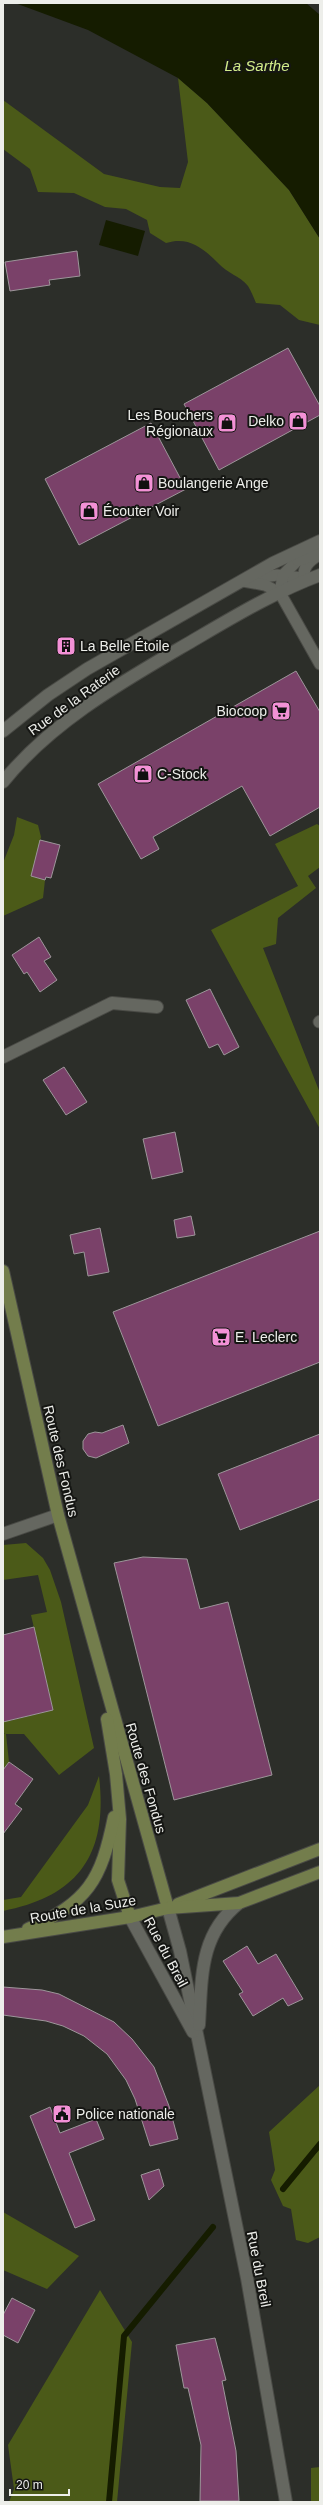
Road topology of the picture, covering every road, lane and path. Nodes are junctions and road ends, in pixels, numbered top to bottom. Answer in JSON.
{"nodes":[{"id":1,"x":320,"y":541,"type":"edge"},
{"id":2,"x":320,"y":554,"type":"edge"},
{"id":3,"x":298,"y":560,"type":"joint"},
{"id":4,"x":283,"y":575,"type":"junction"},
{"id":5,"x":320,"y":575,"type":"edge"},
{"id":6,"x":243,"y":581,"type":"junction"},
{"id":7,"x":305,"y":581,"type":"junction"},
{"id":8,"x":280,"y":593,"type":"junction"},
{"id":9,"x":320,"y":664,"type":"edge"},
{"id":10,"x":3,"y":732,"type":"edge"},
{"id":11,"x":3,"y":782,"type":"edge"},
{"id":12,"x":157,"y":1007,"type":"dead end"},
{"id":13,"x":3,"y":1057,"type":"edge"},
{"id":14,"x":3,"y":1271,"type":"edge"},
{"id":15,"x":58,"y":1515,"type":"junction"},
{"id":16,"x":3,"y":1534,"type":"edge"},
{"id":17,"x":96,"y":1656,"type":"junction"},
{"id":18,"x":118,"y":1798,"type":"junction"},
{"id":19,"x":320,"y":1849,"type":"edge"},
{"id":20,"x":320,"y":1872,"type":"edge"},
{"id":21,"x":239,"y":1903,"type":"junction"},
{"id":22,"x":168,"y":1908,"type":"junction"},
{"id":23,"x":130,"y":1917,"type":"junction"},
{"id":24,"x":8,"y":1937,"type":"edge"},
{"id":25,"x":199,"y":2042,"type":"junction"},
{"id":26,"x":286,"y":2502,"type":"edge"}],
"edges":[{"from":1,"to":6,"type":"street","name":"Rue de la Raterie"},
{"from":2,"to":3,"type":"street"},
{"from":2,"to":7,"type":"lane"},
{"from":3,"to":4,"type":"lane"},
{"from":4,"to":6,"type":"lane"},
{"from":4,"to":7,"type":"lane"},
{"from":4,"to":8,"type":"lane"},
{"from":5,"to":7,"type":"street","name":"Rue de la Raterie"},
{"from":6,"to":8,"type":"lane"},
{"from":6,"to":10,"type":"street","name":"Rue de la Raterie"},
{"from":7,"to":8,"type":"street","name":"Rue de la Raterie"},
{"from":8,"to":9,"type":"lane"},
{"from":8,"to":11,"type":"street","name":"Rue de la Raterie"},
{"from":12,"to":13,"type":"street"},
{"from":14,"to":15,"type":"street","name":"Route des Fondus"},
{"from":15,"to":16,"type":"street"},
{"from":15,"to":17,"type":"street","name":"Route des Fondus"},
{"from":17,"to":18,"type":"street","name":"Route des Fondus"},
{"from":17,"to":22,"type":"street","name":"Route des Fondus"},
{"from":18,"to":23,"type":"street","name":"Route des Fondus"},
{"from":18,"to":24,"type":"street","name":"Route des Fondus"},
{"from":19,"to":22,"type":"street","name":"Route de la Suze"},
{"from":20,"to":21,"type":"street","name":"Route de la Suze"},
{"from":21,"to":22,"type":"street","name":"Route de la Suze"},
{"from":21,"to":25,"type":"street","name":"Rue du Breil"},
{"from":22,"to":23,"type":"street","name":"Route de la Suze"},
{"from":22,"to":25,"type":"street","name":"Rue du Breil"},
{"from":23,"to":24,"type":"street","name":"Route de la Suze"},
{"from":23,"to":25,"type":"street","name":"Rue du Breil"},
{"from":25,"to":26,"type":"street","name":"Rue du Breil"}]}
